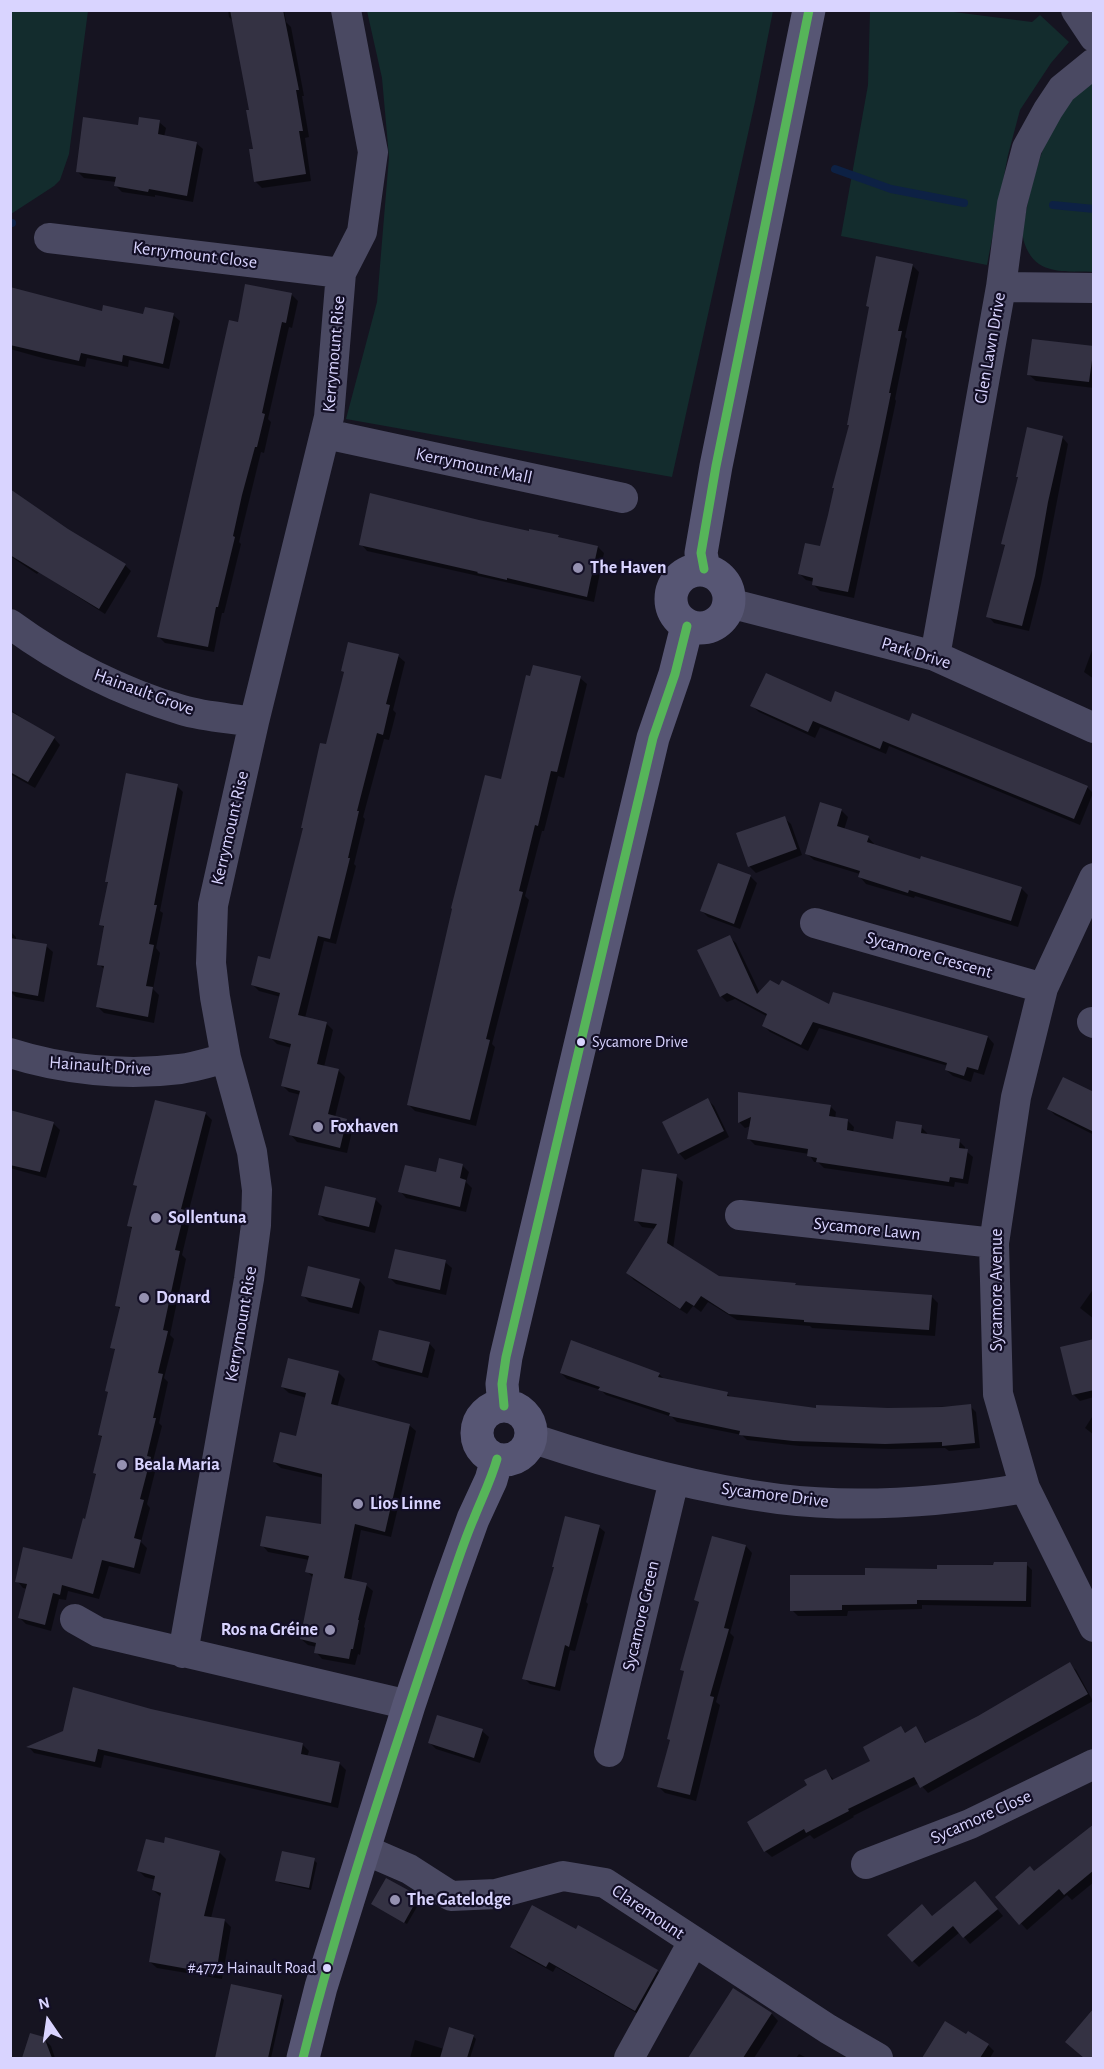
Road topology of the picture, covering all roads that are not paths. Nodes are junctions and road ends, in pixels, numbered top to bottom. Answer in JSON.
{"nodes":[{"id":1,"x":346,"y":10,"type":"edge"},
{"id":2,"x":809,"y":10,"type":"edge"},
{"id":3,"x":1076,"y":10,"type":"edge"},
{"id":4,"x":1094,"y":37,"type":"edge"},
{"id":5,"x":1094,"y":63,"type":"edge"},
{"id":6,"x":49,"y":238,"type":"dead end"},
{"id":7,"x":341,"y":273,"type":"junction"},
{"id":8,"x":1001,"y":287,"type":"junction"},
{"id":9,"x":1094,"y":288,"type":"edge"},
{"id":10,"x":326,"y":434,"type":"junction"},
{"id":11,"x":623,"y":498,"type":"dead end"},
{"id":12,"x":704,"y":569,"type":"junction"},
{"id":13,"x":729,"y":603,"type":"junction"},
{"id":14,"x":10,"y":624,"type":"edge"},
{"id":15,"x":687,"y":626,"type":"junction"},
{"id":16,"x":935,"y":656,"type":"junction"},
{"id":17,"x":254,"y":722,"type":"junction"},
{"id":18,"x":1094,"y":728,"type":"edge"},
{"id":19,"x":1094,"y":878,"type":"edge"},
{"id":20,"x":815,"y":923,"type":"dead end"},
{"id":21,"x":1042,"y":988,"type":"junction"},
{"id":22,"x":10,"y":1053,"type":"edge"},
{"id":23,"x":226,"y":1058,"type":"junction"},
{"id":24,"x":740,"y":1215,"type":"dead end"},
{"id":25,"x":994,"y":1243,"type":"junction"},
{"id":26,"x":504,"y":1406,"type":"junction"},
{"id":27,"x":531,"y":1438,"type":"junction"},
{"id":28,"x":497,"y":1459,"type":"junction"},
{"id":29,"x":674,"y":1480,"type":"junction"},
{"id":30,"x":1025,"y":1488,"type":"junction"},
{"id":31,"x":75,"y":1619,"type":"dead end"},
{"id":32,"x":1094,"y":1627,"type":"edge"},
{"id":33,"x":183,"y":1653,"type":"junction"},
{"id":34,"x":409,"y":1705,"type":"junction"},
{"id":35,"x":609,"y":1752,"type":"dead end"},
{"id":36,"x":1094,"y":1764,"type":"edge"},
{"id":37,"x":364,"y":1852,"type":"junction"},
{"id":38,"x":866,"y":1864,"type":"dead end"},
{"id":39,"x":693,"y":1942,"type":"junction"},
{"id":40,"x":303,"y":2058,"type":"edge"},
{"id":41,"x":629,"y":2058,"type":"edge"},
{"id":42,"x":878,"y":2058,"type":"edge"}],
"edges":[{"from":1,"to":7,"type":"street","name":"Kerrymount Rise"},
{"from":2,"to":12,"type":"main road"},
{"from":3,"to":4,"type":"street"},
{"from":5,"to":8,"type":"street","name":"Glen Lawn Drive"},
{"from":6,"to":7,"type":"street","name":"Kerrymount Close"},
{"from":7,"to":10,"type":"street","name":"Kerrymount Rise"},
{"from":8,"to":9,"type":"street"},
{"from":8,"to":16,"type":"street","name":"Glen Lawn Drive"},
{"from":10,"to":11,"type":"street","name":"Kerrymount Mall"},
{"from":10,"to":17,"type":"street","name":"Kerrymount Rise"},
{"from":12,"to":13,"type":"main road"},
{"from":12,"to":15,"type":"main road"},
{"from":13,"to":15,"type":"main road"},
{"from":13,"to":16,"type":"street","name":"Park Drive"},
{"from":14,"to":17,"type":"street","name":"Hainault Grove"},
{"from":15,"to":26,"type":"main road"},
{"from":16,"to":18,"type":"street","name":"Park Drive"},
{"from":17,"to":23,"type":"street","name":"Kerrymount Rise"},
{"from":19,"to":21,"type":"street","name":"Sycamore Avenue"},
{"from":20,"to":21,"type":"street","name":"Sycamore Crescent"},
{"from":21,"to":25,"type":"street","name":"Sycamore Avenue"},
{"from":22,"to":23,"type":"street","name":"Hainault Drive"},
{"from":23,"to":33,"type":"street","name":"Kerrymount Rise"},
{"from":24,"to":25,"type":"street","name":"Sycamore Lawn"},
{"from":25,"to":30,"type":"street","name":"Sycamore Avenue"},
{"from":26,"to":27,"type":"main road"},
{"from":26,"to":28,"type":"main road"},
{"from":27,"to":28,"type":"main road"},
{"from":27,"to":29,"type":"street","name":"Sycamore Drive"},
{"from":28,"to":34,"type":"main road"},
{"from":29,"to":30,"type":"street","name":"Sycamore Drive"},
{"from":29,"to":35,"type":"street","name":"Sycamore Green"},
{"from":30,"to":32,"type":"street","name":"Sycamore Avenue"},
{"from":31,"to":33,"type":"street"},
{"from":33,"to":34,"type":"street"},
{"from":34,"to":37,"type":"main road"},
{"from":36,"to":38,"type":"street","name":"Sycamore Close"},
{"from":37,"to":39,"type":"street","name":"Claremount"},
{"from":37,"to":40,"type":"main road"},
{"from":39,"to":41,"type":"street","name":"Claremount"},
{"from":39,"to":42,"type":"street","name":"Claremount"}]}
